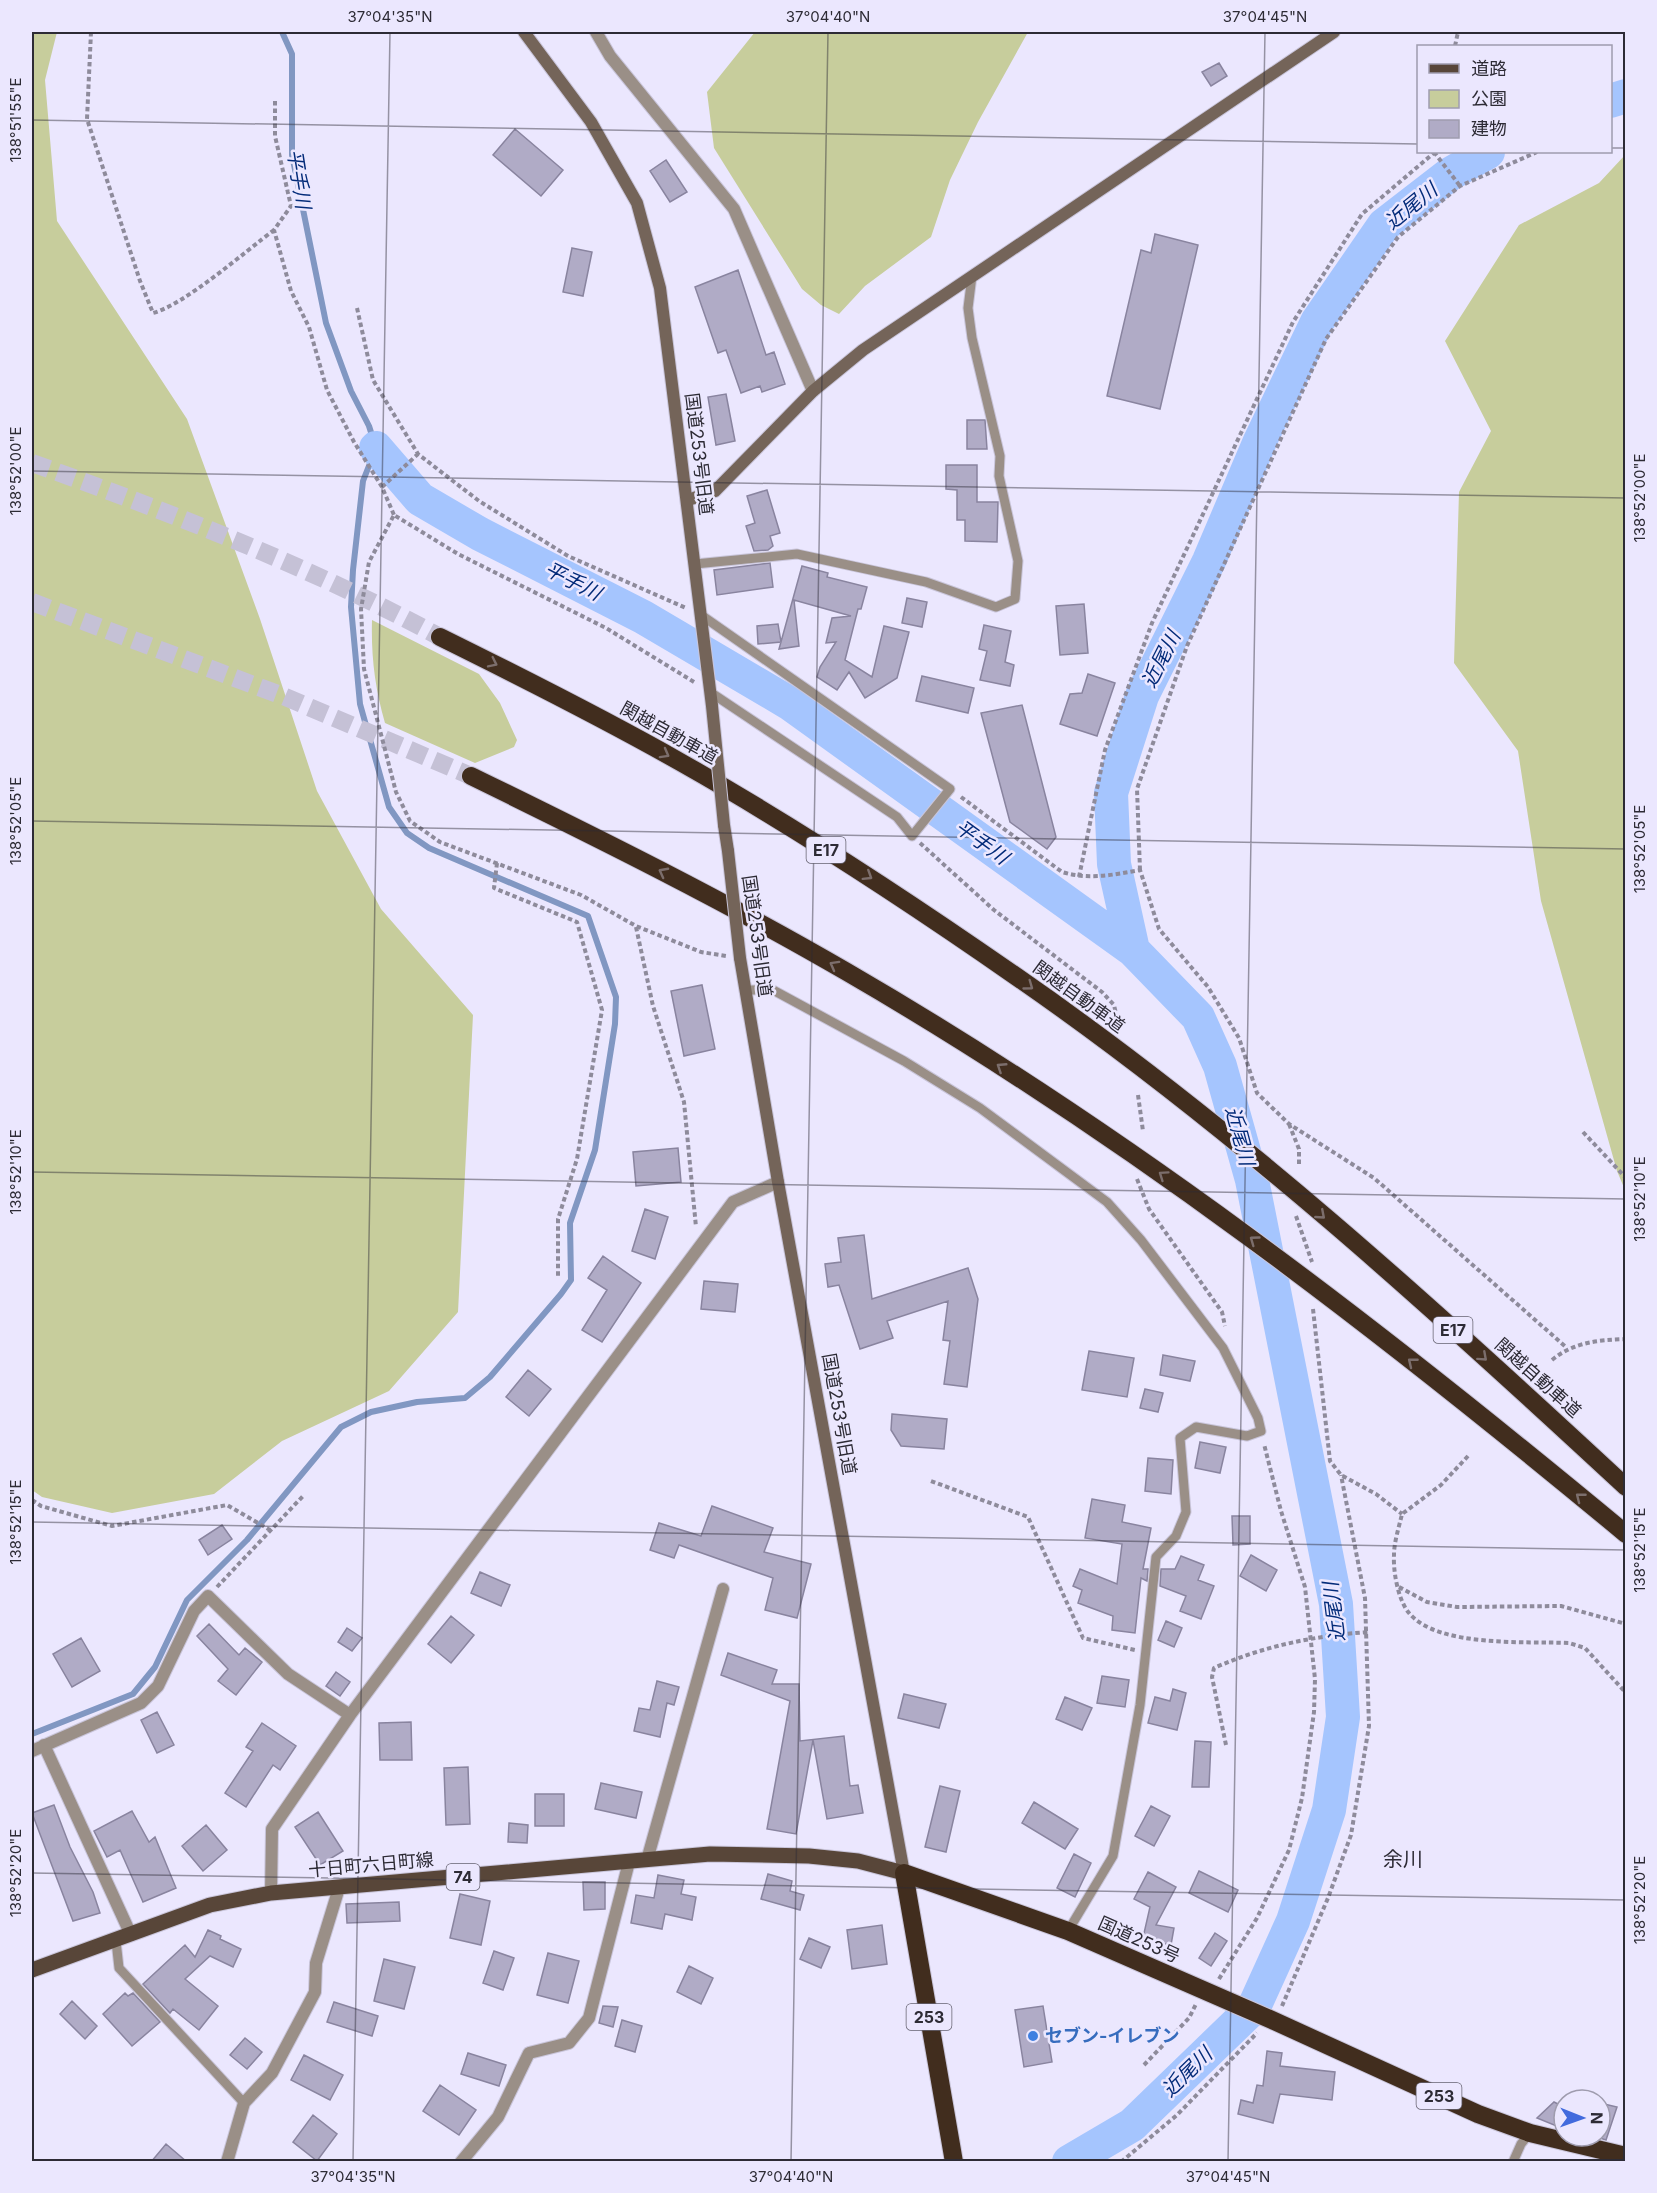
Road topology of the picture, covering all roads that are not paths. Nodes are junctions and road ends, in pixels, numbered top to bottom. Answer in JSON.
{"nodes":[{"id":1,"x":524,"y":32,"type":"edge"},
{"id":2,"x":596,"y":32,"type":"edge"},
{"id":3,"x":1334,"y":32,"type":"edge"},
{"id":4,"x":972,"y":276,"type":"junction"},
{"id":5,"x":813,"y":392,"type":"junction"},
{"id":6,"x":688,"y":500,"type":"junction"},
{"id":7,"x":695,"y":564,"type":"junction"},
{"id":8,"x":701,"y":621,"type":"junction"},
{"id":9,"x":440,"y":637,"type":"tunnel mouth"},
{"id":10,"x":710,"y":692,"type":"junction"},
{"id":11,"x":471,"y":776,"type":"tunnel mouth"},
{"id":12,"x":746,"y":990,"type":"junction"},
{"id":13,"x":778,"y":1182,"type":"junction"},
{"id":14,"x":1626,"y":1487,"type":"edge"},
{"id":15,"x":1626,"y":1534,"type":"edge"},
{"id":16,"x":723,"y":1589,"type":"dead end"},
{"id":17,"x":350,"y":1715,"type":"junction"},
{"id":18,"x":44,"y":1745,"type":"junction"},
{"id":19,"x":32,"y":1751,"type":"edge"},
{"id":20,"x":647,"y":1860,"type":"junction"},
{"id":21,"x":629,"y":1862,"type":"junction"},
{"id":22,"x":904,"y":1873,"type":"junction"},
{"id":23,"x":339,"y":1887,"type":"junction"},
{"id":24,"x":271,"y":1893,"type":"junction"},
{"id":25,"x":1068,"y":1931,"type":"junction"},
{"id":26,"x":131,"y":1935,"type":"junction"},
{"id":27,"x":116,"y":1941,"type":"junction"},
{"id":28,"x":32,"y":1970,"type":"edge"},
{"id":29,"x":244,"y":2103,"type":"junction"},
{"id":30,"x":1530,"y":2133,"type":"junction"},
{"id":31,"x":1626,"y":2156,"type":"edge"},
{"id":32,"x":227,"y":2162,"type":"edge"},
{"id":33,"x":461,"y":2162,"type":"edge"},
{"id":34,"x":954,"y":2162,"type":"edge"},
{"id":35,"x":1513,"y":2162,"type":"edge"}],
"edges":[{"from":1,"to":6,"type":"street","name":"国道253号旧道"},
{"from":2,"to":5,"type":"street"},
{"from":3,"to":4,"type":"street"},
{"from":4,"to":5,"type":"street"},
{"from":4,"to":7,"type":"lane"},
{"from":5,"to":6,"type":"street"},
{"from":6,"to":7,"type":"street","name":"国道253号旧道"},
{"from":7,"to":8,"type":"street","name":"国道253号旧道"},
{"from":8,"to":10,"type":"street","name":"国道253号旧道"},
{"from":8,"to":10,"type":"lane"},
{"from":9,"to":14,"type":"highway","name":"関越自動車道","number":"E17","one_way":true},
{"from":10,"to":12,"type":"street","name":"国道253号旧道","bridge":true},
{"from":15,"to":11,"type":"highway","one_way":true},
{"from":12,"to":13,"type":"street","name":"国道253号旧道"},
{"from":12,"to":25,"type":"lane"},
{"from":13,"to":17,"type":"street"},
{"from":13,"to":22,"type":"street","name":"国道253号旧道"},
{"from":16,"to":20,"type":"street"},
{"from":17,"to":18,"type":"street"},
{"from":17,"to":24,"type":"street"},
{"from":18,"to":19,"type":"street"},
{"from":18,"to":26,"type":"street"},
{"from":20,"to":21,"type":"main road","name":"十日町六日町線","number":"74"},
{"from":20,"to":22,"type":"main road","name":"十日町六日町線","number":"74"},
{"from":21,"to":23,"type":"main road","name":"十日町六日町線","number":"74"},
{"from":21,"to":33,"type":"street"},
{"from":22,"to":25,"type":"highway","name":"国道253号","number":"253"},
{"from":22,"to":34,"type":"highway","number":"253"},
{"from":23,"to":24,"type":"main road","name":"十日町六日町線","number":"74"},
{"from":23,"to":29,"type":"street"},
{"from":24,"to":26,"type":"main road","name":"十日町六日町線","number":"74"},
{"from":25,"to":30,"type":"highway","name":"国道253号","number":"253"},
{"from":26,"to":27,"type":"main road","name":"十日町六日町線","number":"74"},
{"from":27,"to":28,"type":"main road","name":"十日町六日町線","number":"74"},
{"from":27,"to":29,"type":"lane"},
{"from":29,"to":32,"type":"street"},
{"from":30,"to":31,"type":"highway","name":"国道253号","number":"253"},
{"from":30,"to":35,"type":"lane"}]}
